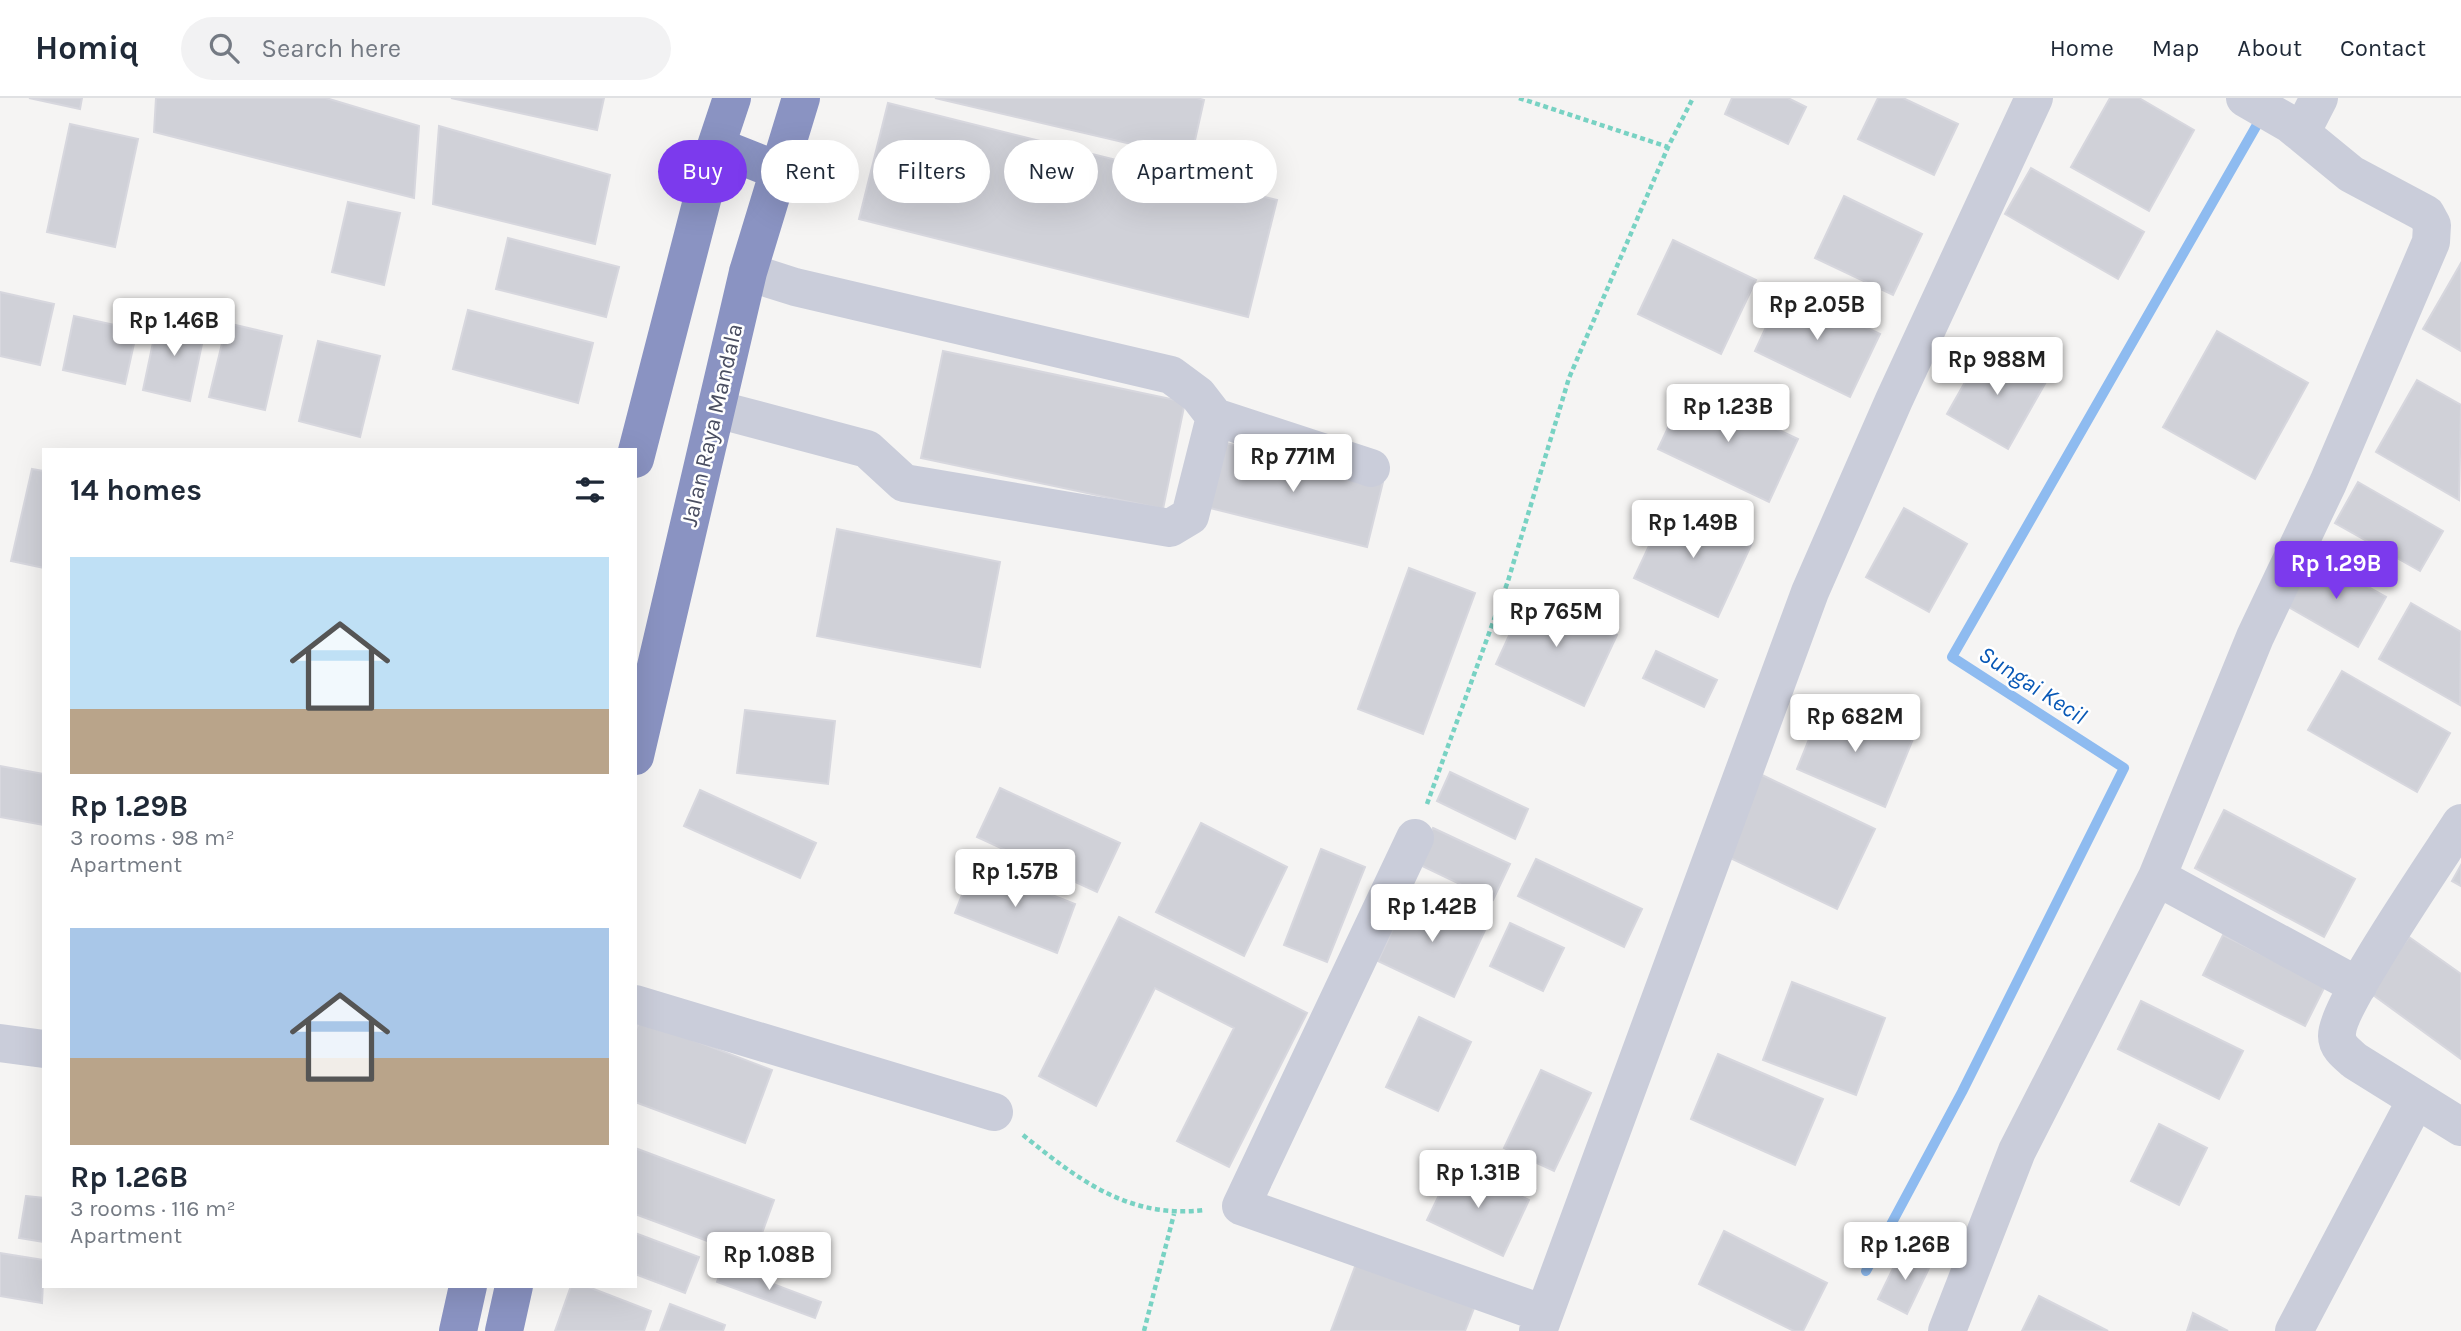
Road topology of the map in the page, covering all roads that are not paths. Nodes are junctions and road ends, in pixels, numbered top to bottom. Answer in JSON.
{"nodes":[{"id":1,"x":733,"y":98,"type":"edge"},
{"id":2,"x":801,"y":98,"type":"edge"},
{"id":3,"x":2034,"y":98,"type":"edge"},
{"id":4,"x":2245,"y":98,"type":"edge"},
{"id":5,"x":2319,"y":98,"type":"edge"},
{"id":6,"x":2295,"y":129,"type":"junction"},
{"id":7,"x":718,"y":140,"type":"edge"},
{"id":8,"x":788,"y":140,"type":"edge"},
{"id":9,"x":701,"y":203,"type":"edge"},
{"id":10,"x":769,"y":203,"type":"edge"},
{"id":11,"x":748,"y":272,"type":"junction"},
{"id":12,"x":716,"y":409,"type":"junction"},
{"id":13,"x":1214,"y":417,"type":"junction"},
{"id":14,"x":637,"y":451,"type":"edge"},
{"id":15,"x":1371,"y":468,"type":"dead end"},
{"id":16,"x":637,"y":747,"type":"edge"},
{"id":17,"x":2461,"y":822,"type":"edge"},
{"id":18,"x":1415,"y":838,"type":"road end"},
{"id":19,"x":2157,"y":877,"type":"junction"},
{"id":20,"x":2358,"y":986,"type":"junction"},
{"id":21,"x":637,"y":1005,"type":"edge"},
{"id":22,"x":0,"y":1043,"type":"edge"},
{"id":23,"x":42,"y":1049,"type":"edge"},
{"id":24,"x":2416,"y":1100,"type":"junction"},
{"id":25,"x":994,"y":1112,"type":"road end"},
{"id":26,"x":2461,"y":1127,"type":"edge"},
{"id":27,"x":468,"y":1288,"type":"edge"},
{"id":28,"x":514,"y":1288,"type":"edge"},
{"id":29,"x":1541,"y":1323,"type":"edge"},
{"id":30,"x":458,"y":1331,"type":"edge"},
{"id":31,"x":504,"y":1331,"type":"edge"},
{"id":32,"x":1947,"y":1331,"type":"edge"},
{"id":33,"x":2294,"y":1331,"type":"edge"}],
"edges":[{"from":1,"to":7,"type":"highway"},
{"from":2,"to":8,"type":"highway","name":"Jalan Raya Mandala"},
{"from":3,"to":29,"type":"street"},
{"from":4,"to":6,"type":"street"},
{"from":5,"to":6,"type":"street"},
{"from":6,"to":19,"type":"street"},
{"from":9,"to":14,"type":"highway"},
{"from":10,"to":11,"type":"highway","name":"Jalan Raya Mandala"},
{"from":11,"to":12,"type":"highway","name":"Jalan Raya Mandala"},
{"from":11,"to":13,"type":"street"},
{"from":12,"to":13,"type":"street"},
{"from":12,"to":16,"type":"highway","name":"Jalan Raya Mandala"},
{"from":13,"to":15,"type":"street"},
{"from":17,"to":20,"type":"street"},
{"from":18,"to":29,"type":"street"},
{"from":19,"to":20,"type":"street"},
{"from":19,"to":32,"type":"street"},
{"from":20,"to":24,"type":"street"},
{"from":21,"to":25,"type":"street"},
{"from":22,"to":23,"type":"street"},
{"from":24,"to":26,"type":"street"},
{"from":24,"to":33,"type":"street"},
{"from":27,"to":30,"type":"highway"},
{"from":28,"to":31,"type":"highway"}]}
